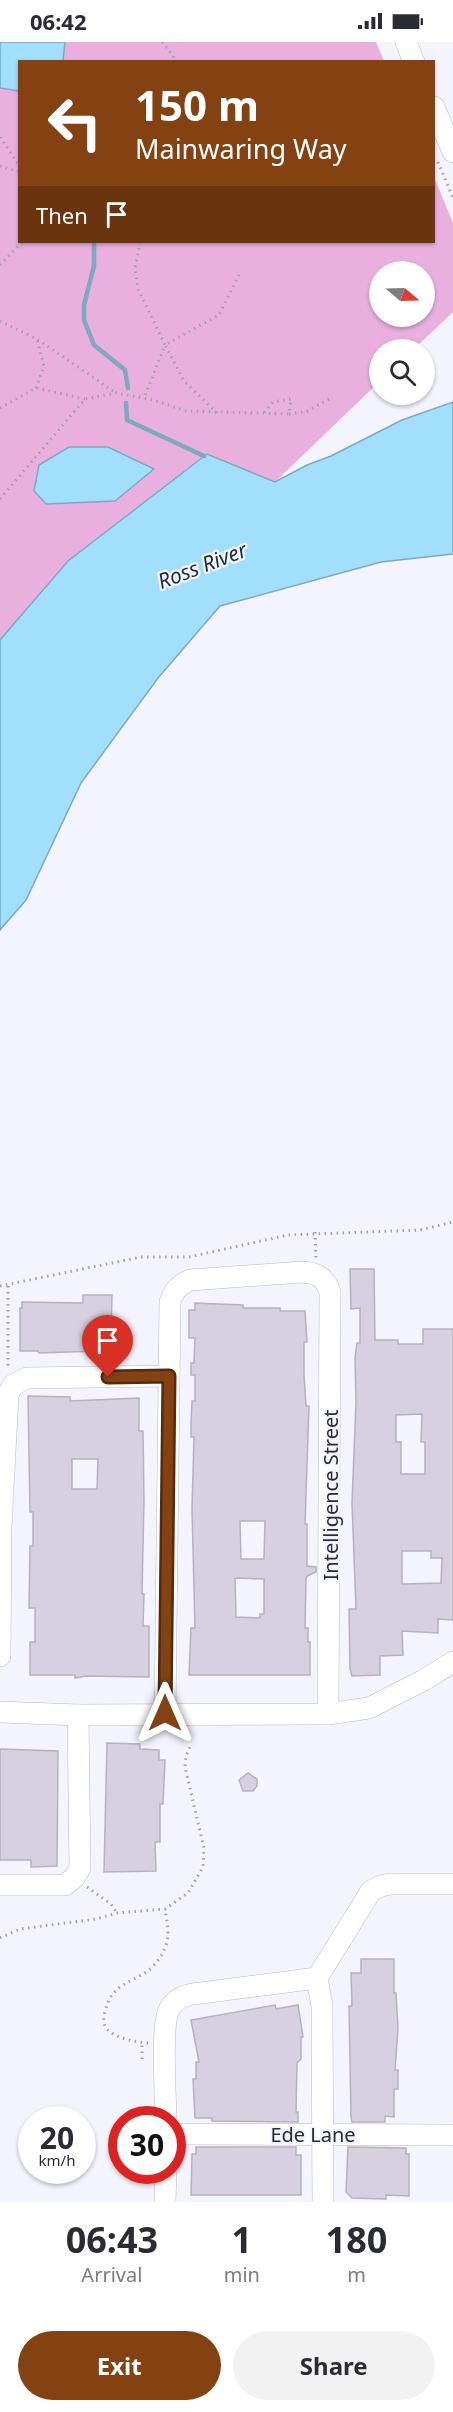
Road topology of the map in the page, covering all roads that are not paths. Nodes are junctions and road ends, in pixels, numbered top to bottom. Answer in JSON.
{"nodes":[{"id":1,"x":406,"y":42,"type":"edge"},
{"id":2,"x":413,"y":60,"type":"edge"},
{"id":3,"x":435,"y":112,"type":"edge"},
{"id":4,"x":445,"y":157,"type":"edge"},
{"id":5,"x":169,"y":1376,"type":"junction"},
{"id":6,"x":0,"y":1656,"type":"edge"},
{"id":7,"x":453,"y":1662,"type":"edge"},
{"id":8,"x":0,"y":1703,"type":"edge"},
{"id":9,"x":0,"y":1712,"type":"edge"},
{"id":10,"x":165,"y":1713,"type":"junction"},
{"id":11,"x":328,"y":1714,"type":"junction"},
{"id":12,"x":78,"y":1715,"type":"junction"},
{"id":13,"x":453,"y":1884,"type":"edge"},
{"id":14,"x":0,"y":1885,"type":"edge"},
{"id":15,"x":317,"y":1978,"type":"junction"},
{"id":16,"x":166,"y":2106,"type":"edge"},
{"id":17,"x":186,"y":2134,"type":"edge"},
{"id":18,"x":324,"y":2135,"type":"junction"},
{"id":19,"x":453,"y":2135,"type":"edge"},
{"id":20,"x":166,"y":2184,"type":"edge"},
{"id":21,"x":165,"y":2202,"type":"edge"},
{"id":22,"x":323,"y":2202,"type":"edge"}],
"edges":[{"from":1,"to":2,"type":"street"},
{"from":3,"to":4,"type":"street"},
{"from":5,"to":6,"type":"street"},
{"from":5,"to":10,"type":"street"},
{"from":5,"to":11,"type":"street","name":"Intelligence Street"},
{"from":7,"to":11,"type":"street"},
{"from":8,"to":9,"type":"street"},
{"from":9,"to":12,"type":"street"},
{"from":10,"to":11,"type":"street"},
{"from":10,"to":12,"type":"street"},
{"from":12,"to":14,"type":"street"},
{"from":13,"to":15,"type":"street"},
{"from":15,"to":16,"type":"street"},
{"from":15,"to":18,"type":"street"},
{"from":17,"to":18,"type":"street","name":"Ede Lane"},
{"from":18,"to":19,"type":"street","name":"Ede Lane"},
{"from":18,"to":22,"type":"street"},
{"from":20,"to":21,"type":"street"}]}
